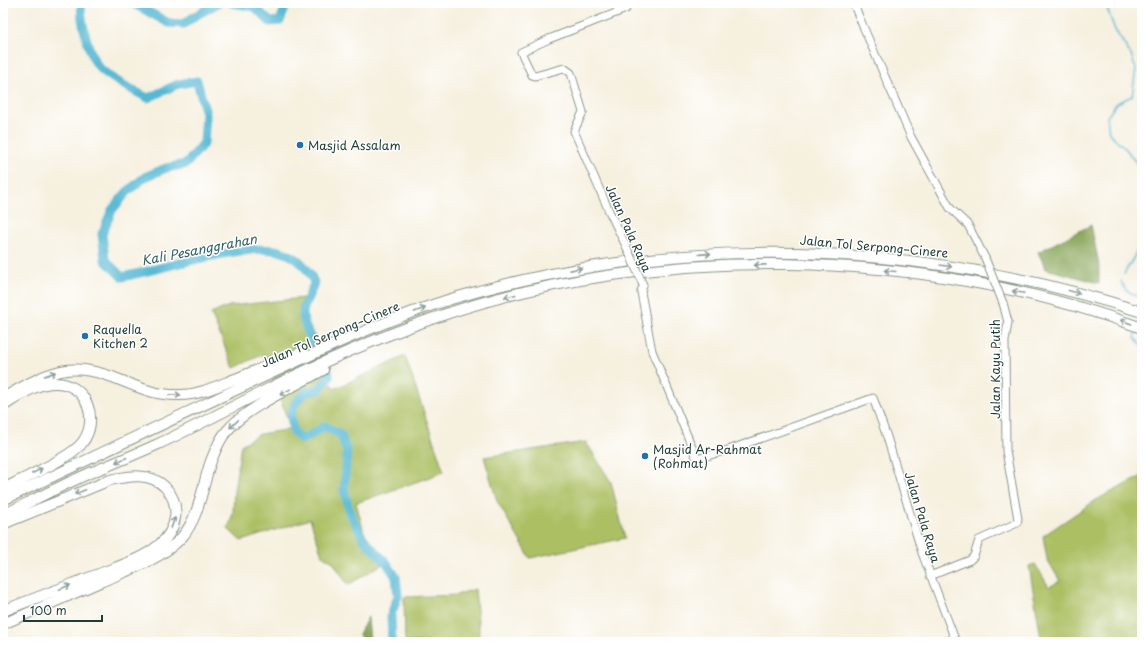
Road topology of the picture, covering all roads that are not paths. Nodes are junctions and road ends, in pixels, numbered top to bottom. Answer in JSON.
{"nodes":[{"id":1,"x":853,"y":3,"type":"edge"},
{"id":2,"x":626,"y":6,"type":"edge"},
{"id":3,"x":1142,"y":312,"type":"edge"},
{"id":4,"x":1142,"y":328,"type":"edge"},
{"id":5,"x":367,"y":344,"type":"junction"},
{"id":6,"x":254,"y":376,"type":"junction"},
{"id":7,"x":3,"y":398,"type":"edge"},
{"id":8,"x":3,"y":406,"type":"edge"},
{"id":9,"x":3,"y":489,"type":"edge"},
{"id":10,"x":3,"y":500,"type":"edge"},
{"id":11,"x":3,"y":515,"type":"edge"},
{"id":12,"x":3,"y":524,"type":"edge"},
{"id":13,"x":930,"y":576,"type":"junction"},
{"id":14,"x":3,"y":611,"type":"edge"},
{"id":15,"x":3,"y":624,"type":"edge"},
{"id":16,"x":956,"y":642,"type":"edge"}],
"edges":[{"from":1,"to":13,"type":"street","name":"Jalan Kayu Putih","bridge":true},
{"from":2,"to":13,"type":"street","name":"Jalan Pala Raya","bridge":true},
{"from":6,"to":3,"type":"highway","name":"Jalan Tol Serpong–Cinere","one_way":true},
{"from":4,"to":5,"type":"highway","name":"Jalan Tol Serpong–Cinere","one_way":true},
{"from":5,"to":11,"type":"highway","one_way":true},
{"from":5,"to":15,"type":"highway","one_way":true},
{"from":7,"to":6,"type":"highway","one_way":true},
{"from":6,"to":10,"type":"highway","name":"Jalan Tol Serpong–Cinere"},
{"from":9,"to":8,"type":"highway","one_way":true},
{"from":14,"to":12,"type":"highway","one_way":true},
{"from":13,"to":16,"type":"street","name":"Jalan Pala Raya"}]}
